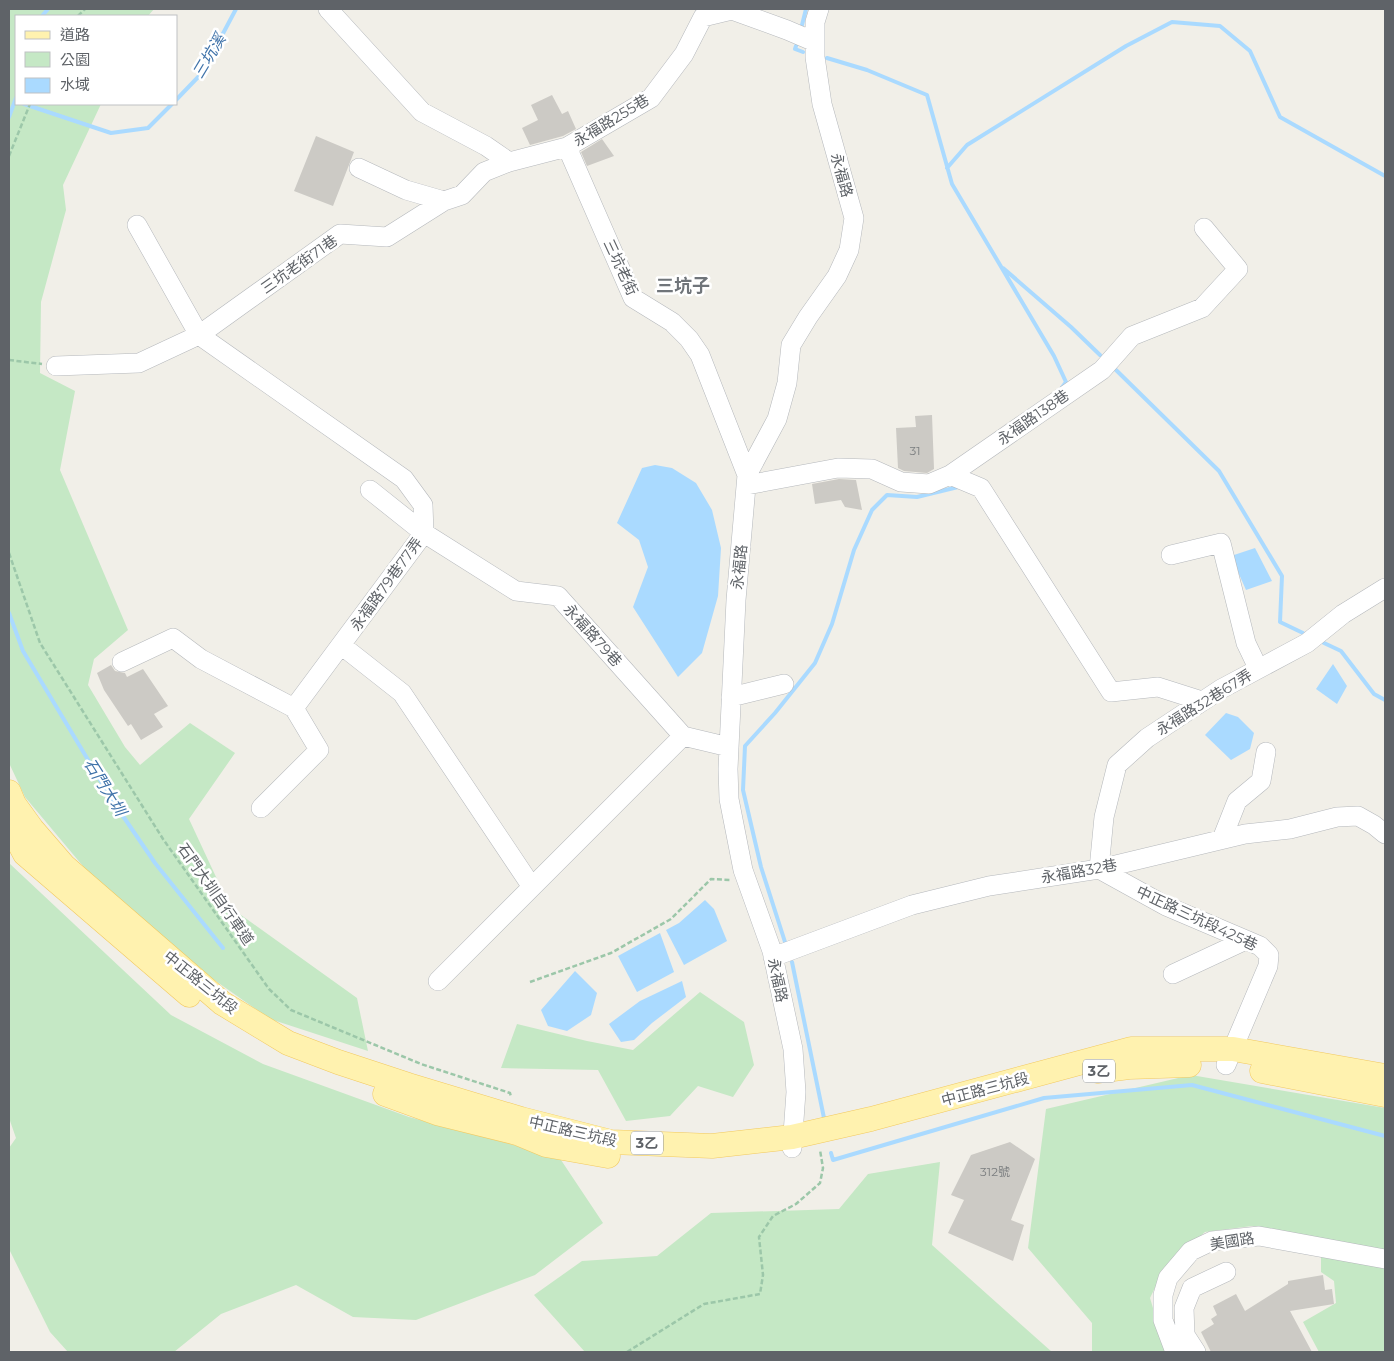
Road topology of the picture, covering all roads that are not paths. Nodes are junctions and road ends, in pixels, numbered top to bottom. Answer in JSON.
{"nodes":[{"id":1,"x":328,"y":9,"type":"edge"},
{"id":2,"x":819,"y":9,"type":"edge"},
{"id":3,"x":731,"y":10,"type":"edge"},
{"id":4,"x":815,"y":42,"type":"junction"},
{"id":5,"x":567,"y":147,"type":"junction"},
{"id":6,"x":509,"y":162,"type":"junction"},
{"id":7,"x":358,"y":168,"type":"dead end"},
{"id":8,"x":444,"y":201,"type":"junction"},
{"id":9,"x":137,"y":225,"type":"dead end"},
{"id":10,"x":1204,"y":228,"type":"dead end"},
{"id":11,"x":199,"y":335,"type":"junction"},
{"id":12,"x":56,"y":366,"type":"road end"},
{"id":13,"x":950,"y":475,"type":"junction"},
{"id":14,"x":747,"y":480,"type":"junction"},
{"id":15,"x":370,"y":490,"type":"dead end"},
{"id":16,"x":424,"y":533,"type":"junction"},
{"id":17,"x":1171,"y":555,"type":"dead end"},
{"id":18,"x":1385,"y":588,"type":"edge"},
{"id":19,"x":341,"y":645,"type":"junction"},
{"id":20,"x":122,"y":662,"type":"dead end"},
{"id":21,"x":1258,"y":668,"type":"junction"},
{"id":22,"x":784,"y":684,"type":"dead end"},
{"id":23,"x":732,"y":696,"type":"junction"},
{"id":24,"x":1202,"y":701,"type":"junction"},
{"id":25,"x":294,"y":708,"type":"junction"},
{"id":26,"x":683,"y":736,"type":"junction"},
{"id":27,"x":729,"y":746,"type":"junction"},
{"id":28,"x":1266,"y":752,"type":"dead end"},
{"id":29,"x":9,"y":792,"type":"edge"},
{"id":30,"x":261,"y":808,"type":"dead end"},
{"id":31,"x":9,"y":824,"type":"edge"},
{"id":32,"x":1385,"y":834,"type":"edge"},
{"id":33,"x":1222,"y":839,"type":"junction"},
{"id":34,"x":1099,"y":869,"type":"junction"},
{"id":35,"x":532,"y":887,"type":"junction"},
{"id":36,"x":1246,"y":940,"type":"junction"},
{"id":37,"x":773,"y":958,"type":"junction"},
{"id":38,"x":1173,"y":974,"type":"dead end"},
{"id":39,"x":438,"y":981,"type":"dead end"},
{"id":40,"x":1229,"y":1057,"type":"junction"},
{"id":41,"x":1385,"y":1076,"type":"edge"},
{"id":42,"x":1385,"y":1095,"type":"edge"},
{"id":43,"x":792,"y":1143,"type":"junction"},
{"id":44,"x":1385,"y":1259,"type":"edge"},
{"id":45,"x":1226,"y":1272,"type":"dead end"},
{"id":46,"x":1175,"y":1352,"type":"edge"},
{"id":47,"x":1196,"y":1352,"type":"edge"}],
"edges":[{"from":1,"to":6,"type":"street"},
{"from":2,"to":4,"type":"street","name":"永福路"},
{"from":3,"to":4,"type":"street","name":"永福路255巷"},
{"from":3,"to":5,"type":"street","name":"永福路255巷"},
{"from":4,"to":14,"type":"street","name":"永福路"},
{"from":5,"to":6,"type":"street","name":"三坑老街71巷"},
{"from":5,"to":14,"type":"street","name":"三坑老街"},
{"from":6,"to":8,"type":"street","name":"三坑老街71巷"},
{"from":7,"to":8,"type":"street"},
{"from":8,"to":11,"type":"street","name":"三坑老街71巷"},
{"from":9,"to":11,"type":"street","name":"永福路79巷77弄"},
{"from":10,"to":13,"type":"street","name":"永福路138巷"},
{"from":11,"to":12,"type":"street","name":"三坑老街71巷"},
{"from":11,"to":16,"type":"street","name":"永福路79巷77弄"},
{"from":13,"to":14,"type":"street","name":"永福路138巷"},
{"from":13,"to":24,"type":"street"},
{"from":14,"to":23,"type":"street","name":"永福路"},
{"from":15,"to":16,"type":"street","name":"永福路79巷"},
{"from":16,"to":19,"type":"street","name":"永福路79巷77弄"},
{"from":16,"to":26,"type":"street","name":"永福路79巷"},
{"from":17,"to":21,"type":"street"},
{"from":18,"to":21,"type":"street","name":"永福路32巷67弄"},
{"from":19,"to":25,"type":"street","name":"永福路79巷77弄"},
{"from":19,"to":35,"type":"street"},
{"from":20,"to":25,"type":"street"},
{"from":21,"to":24,"type":"street","name":"永福路32巷67弄"},
{"from":22,"to":23,"type":"street"},
{"from":23,"to":27,"type":"street","name":"永福路"},
{"from":24,"to":34,"type":"street","name":"永福路32巷67弄"},
{"from":25,"to":30,"type":"street"},
{"from":26,"to":27,"type":"street"},
{"from":26,"to":35,"type":"street"},
{"from":27,"to":37,"type":"street","name":"永福路"},
{"from":28,"to":33,"type":"street"},
{"from":29,"to":43,"type":"main road","name":"中正路三坑段","number":"3乙"},
{"from":31,"to":43,"type":"main road","name":"中正路三坑段","number":"3乙"},
{"from":32,"to":33,"type":"street","name":"永福路32巷"},
{"from":33,"to":34,"type":"street","name":"永福路32巷"},
{"from":34,"to":36,"type":"street","name":"中正路三坑段425巷"},
{"from":34,"to":37,"type":"street","name":"永福路32巷"},
{"from":35,"to":39,"type":"street"},
{"from":36,"to":38,"type":"street"},
{"from":36,"to":40,"type":"street","name":"中正路三坑段425巷"},
{"from":37,"to":43,"type":"street","name":"永福路"},
{"from":40,"to":41,"type":"main road","name":"中正路三坑段","number":"3乙"},
{"from":40,"to":42,"type":"main road","name":"中正路三坑段","number":"3乙"},
{"from":40,"to":43,"type":"main road","name":"中正路三坑段","number":"3乙"},
{"from":40,"to":43,"type":"main road","name":"中正路三坑段","number":"3乙"},
{"from":44,"to":46,"type":"street","name":"美國路"},
{"from":45,"to":47,"type":"street"}]}
